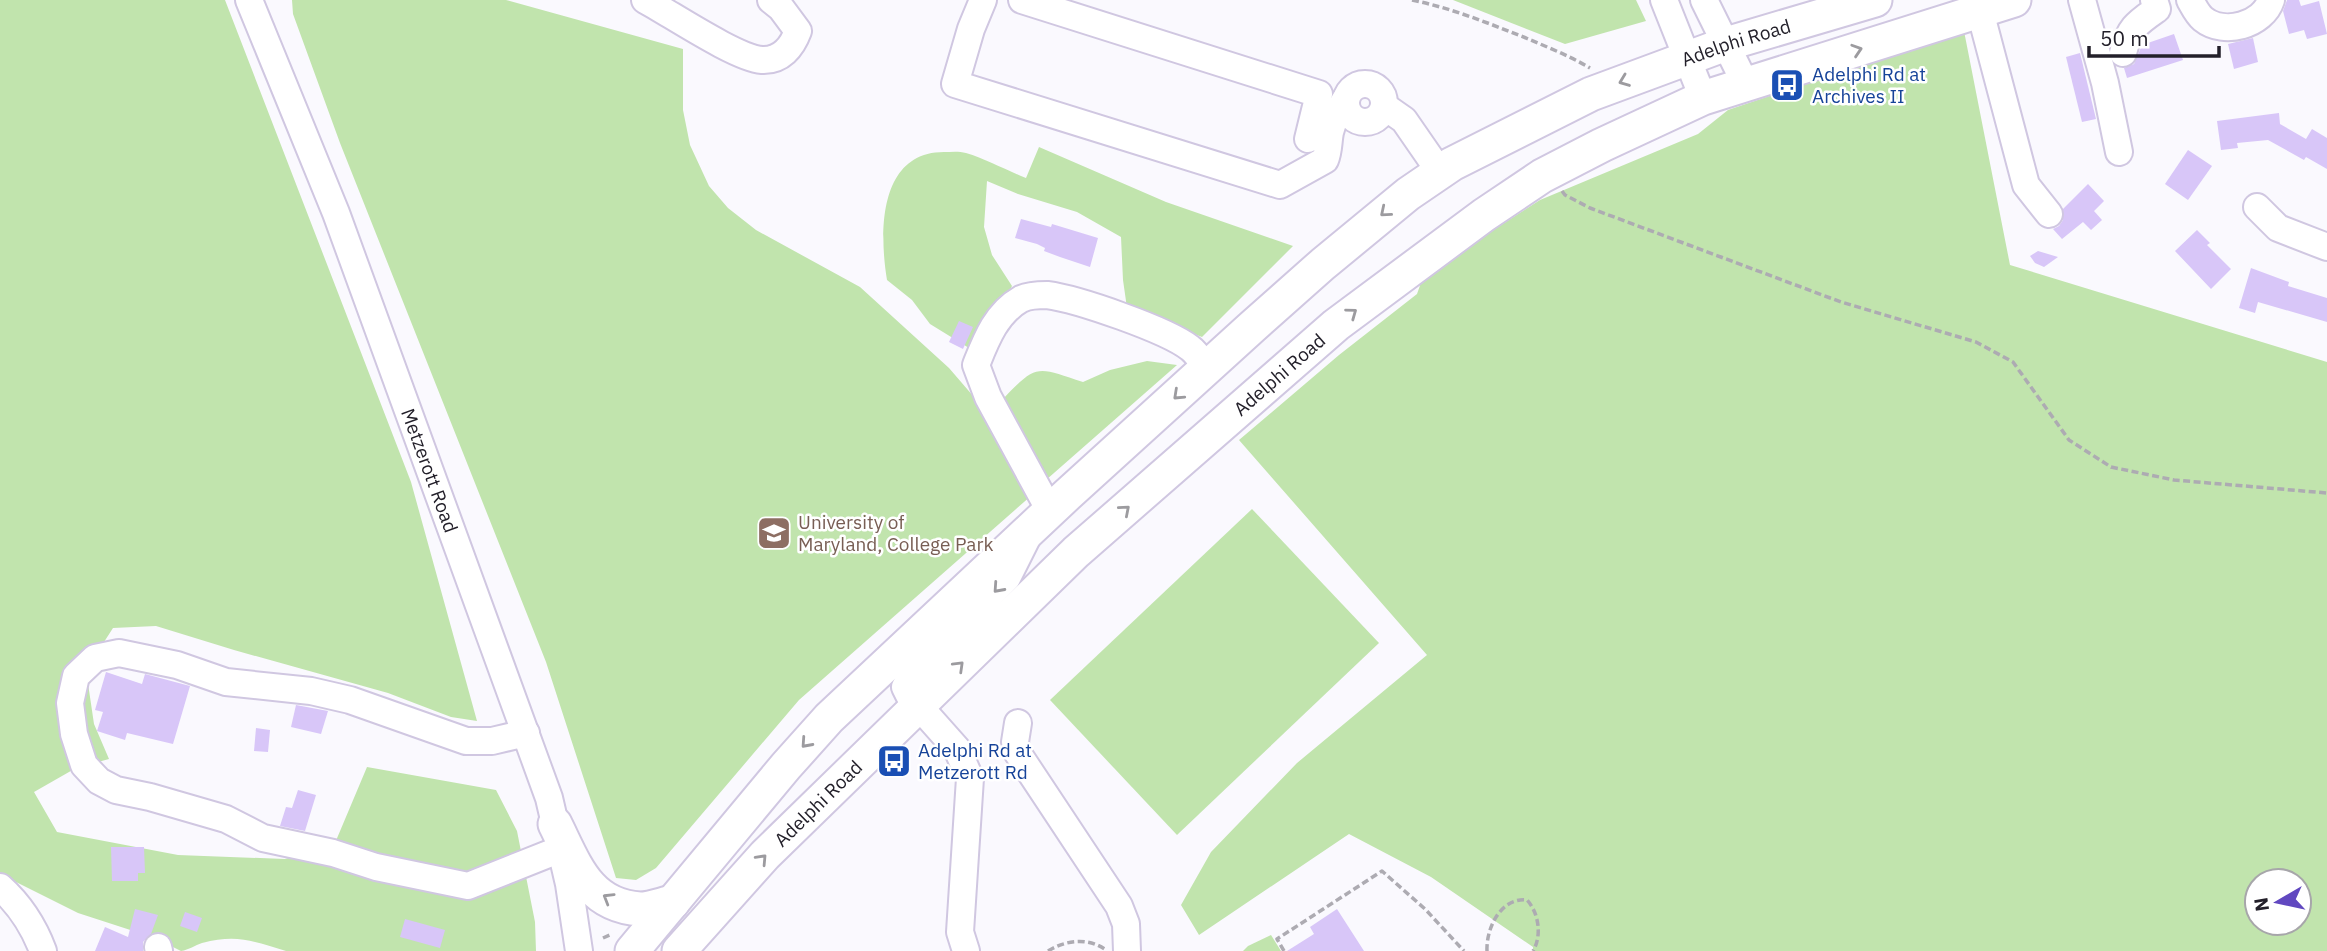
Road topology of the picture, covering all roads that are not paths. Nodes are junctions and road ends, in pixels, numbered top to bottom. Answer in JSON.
{"nodes":[{"id":1,"x":249,"y":0,"type":"edge"},
{"id":2,"x":645,"y":0,"type":"edge"},
{"id":3,"x":771,"y":0,"type":"edge"},
{"id":4,"x":983,"y":0,"type":"edge"},
{"id":5,"x":1022,"y":0,"type":"edge"},
{"id":6,"x":1664,"y":0,"type":"edge"},
{"id":7,"x":1704,"y":0,"type":"edge"},
{"id":8,"x":1875,"y":0,"type":"edge"},
{"id":9,"x":2014,"y":0,"type":"edge"},
{"id":10,"x":2082,"y":0,"type":"edge"},
{"id":11,"x":2154,"y":0,"type":"edge"},
{"id":12,"x":2190,"y":0,"type":"edge"},
{"id":13,"x":2270,"y":0,"type":"edge"},
{"id":14,"x":1980,"y":11,"type":"junction"},
{"id":15,"x":1726,"y":44,"type":"junction"},
{"id":16,"x":2123,"y":53,"type":"dead end"},
{"id":17,"x":1689,"y":59,"type":"junction"},
{"id":18,"x":1746,"y":85,"type":"junction"},
{"id":19,"x":1703,"y":98,"type":"junction"},
{"id":20,"x":1319,"y":143,"type":"junction"},
{"id":21,"x":2119,"y":152,"type":"dead end"},
{"id":22,"x":1440,"y":172,"type":"junction"},
{"id":23,"x":2257,"y":207,"type":"dead end"},
{"id":24,"x":2049,"y":214,"type":"dead end"},
{"id":25,"x":2327,"y":247,"type":"edge"},
{"id":26,"x":1207,"y":369,"type":"junction"},
{"id":27,"x":1041,"y":520,"type":"junction"},
{"id":28,"x":919,"y":705,"type":"junction"},
{"id":29,"x":1018,"y":723,"type":"dead end"},
{"id":30,"x":526,"y":733,"type":"junction"},
{"id":31,"x":558,"y":837,"type":"junction"},
{"id":32,"x":0,"y":887,"type":"edge"},
{"id":33,"x":673,"y":902,"type":"junction"},
{"id":34,"x":615,"y":942,"type":"edge"},
{"id":35,"x":43,"y":951,"type":"edge"},
{"id":36,"x":579,"y":951,"type":"edge"},
{"id":37,"x":679,"y":951,"type":"edge"},
{"id":38,"x":966,"y":951,"type":"edge"},
{"id":39,"x":1127,"y":951,"type":"edge"}],
"edges":[{"from":1,"to":30,"type":"street","name":"Metzerott Road"},
{"from":2,"to":3,"type":"street"},
{"from":4,"to":20,"type":"street"},
{"from":5,"to":20,"type":"street"},
{"from":6,"to":17,"type":"street"},
{"from":7,"to":15,"type":"street"},
{"from":8,"to":15,"type":"main road","name":"Adelphi Road"},
{"from":9,"to":14,"type":"main road","name":"Adelphi Road"},
{"from":10,"to":21,"type":"street"},
{"from":11,"to":16,"type":"street"},
{"from":12,"to":13,"type":"street"},
{"from":18,"to":14,"type":"main road","name":"Adelphi Road","one_way":true},
{"from":14,"to":24,"type":"street"},
{"from":15,"to":17,"type":"main road","name":"Adelphi Road"},
{"from":15,"to":18,"type":"street"},
{"from":17,"to":19,"type":"street"},
{"from":17,"to":22,"type":"main road","name":"Adelphi Road","one_way":true},
{"from":18,"to":19,"type":"main road","name":"Adelphi Road"},
{"from":28,"to":19,"type":"main road","name":"Adelphi Road","one_way":true},
{"from":20,"to":22,"type":"street"},
{"from":22,"to":26,"type":"main road","name":"Adelphi Road","one_way":true},
{"from":23,"to":25,"type":"street"},
{"from":26,"to":27,"type":"main road","name":"Adelphi Road","one_way":true},
{"from":26,"to":27,"type":"street"},
{"from":27,"to":28,"type":"street","one_way":true},
{"from":27,"to":33,"type":"main road","name":"Adelphi Road","one_way":true},
{"from":37,"to":28,"type":"main road","name":"Adelphi Road","one_way":true},
{"from":28,"to":38,"type":"street"},
{"from":29,"to":39,"type":"street"},
{"from":30,"to":31,"type":"street","name":"Metzerott Road"},
{"from":30,"to":31,"type":"street"},
{"from":33,"to":31,"type":"main road","one_way":true},
{"from":31,"to":36,"type":"street","name":"Metzerott Road"},
{"from":32,"to":35,"type":"street"},
{"from":33,"to":34,"type":"main road","name":"Adelphi Road"}]}
